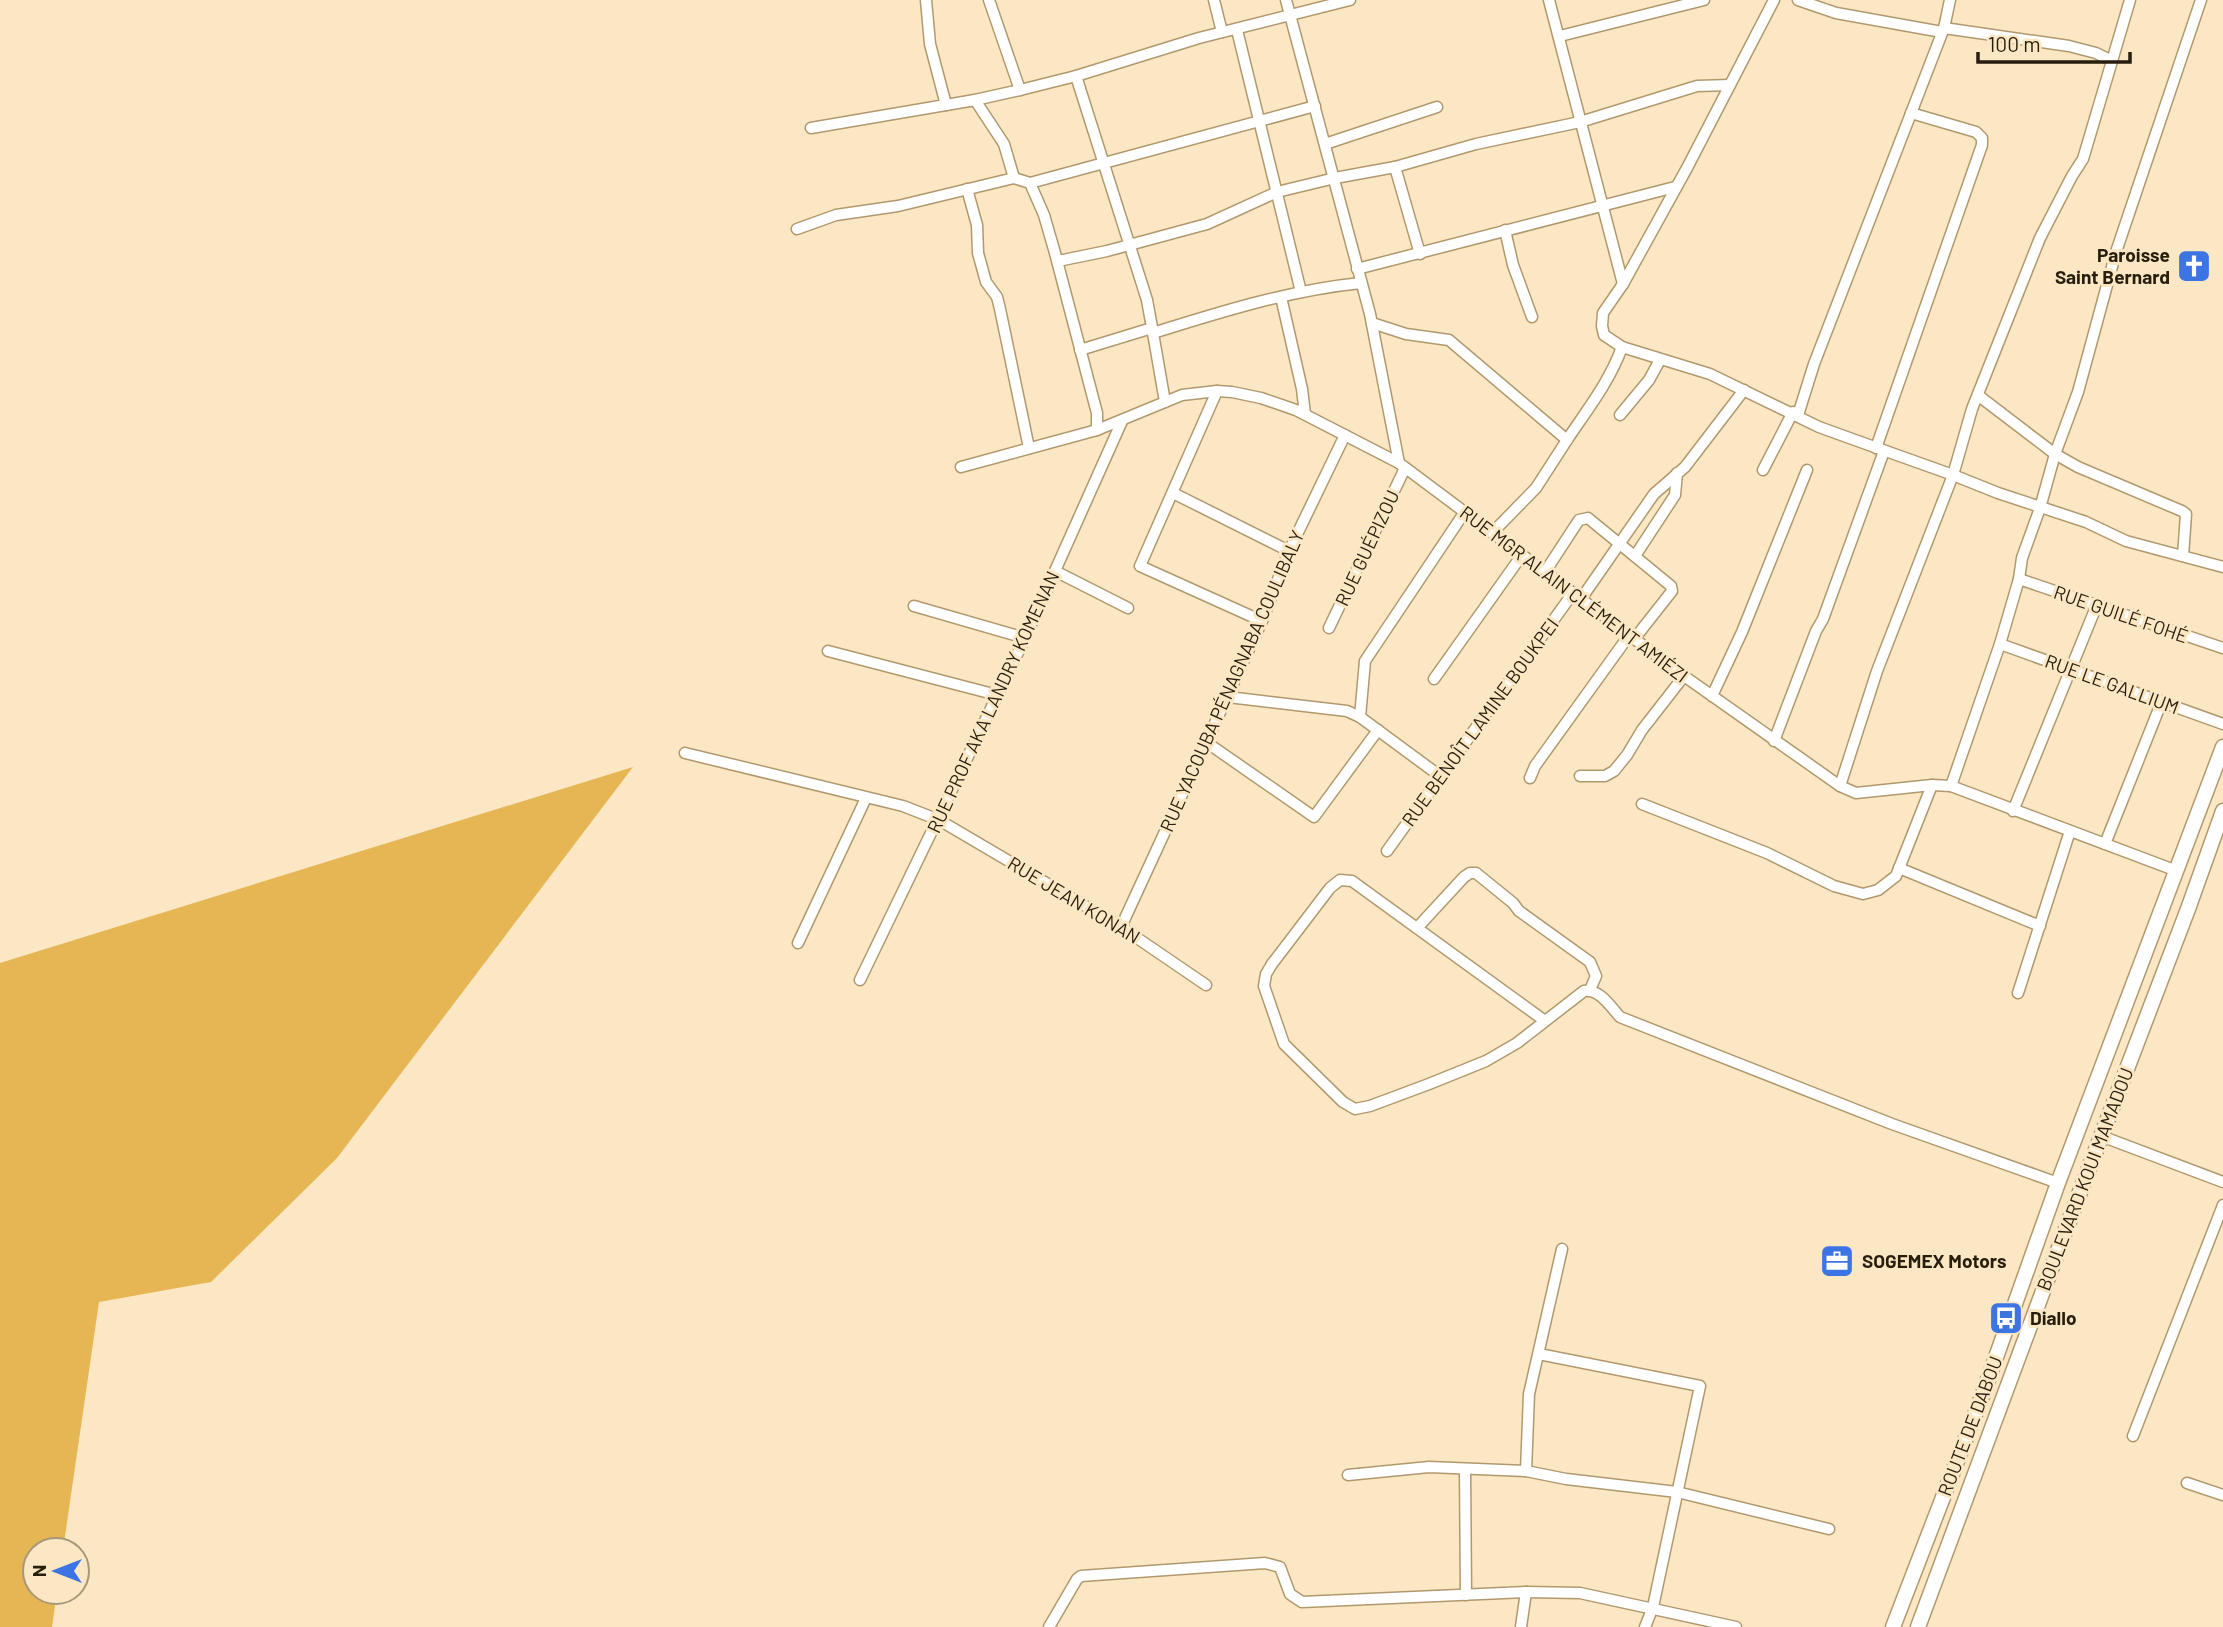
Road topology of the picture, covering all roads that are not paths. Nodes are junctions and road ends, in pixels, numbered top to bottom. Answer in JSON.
{"nodes":[{"id":1,"x":926,"y":0,"type":"edge"},
{"id":2,"x":989,"y":0,"type":"edge"},
{"id":3,"x":1214,"y":0,"type":"edge"},
{"id":4,"x":1286,"y":0,"type":"edge"},
{"id":5,"x":1350,"y":0,"type":"edge"},
{"id":6,"x":1549,"y":0,"type":"edge"},
{"id":7,"x":1704,"y":0,"type":"edge"},
{"id":8,"x":1774,"y":0,"type":"edge"},
{"id":9,"x":1797,"y":0,"type":"edge"},
{"id":10,"x":1950,"y":0,"type":"edge"},
{"id":11,"x":2130,"y":0,"type":"edge"},
{"id":12,"x":2201,"y":0,"type":"edge"},
{"id":13,"x":1290,"y":15,"type":"junction"},
{"id":14,"x":1237,"y":30,"type":"junction"},
{"id":15,"x":1943,"y":30,"type":"junction"},
{"id":16,"x":1222,"y":32,"type":"junction"},
{"id":17,"x":1560,"y":36,"type":"junction"},
{"id":18,"x":2112,"y":61,"type":"junction"},
{"id":19,"x":1076,"y":76,"type":"junction"},
{"id":20,"x":1730,"y":85,"type":"junction"},
{"id":21,"x":1020,"y":90,"type":"junction"},
{"id":22,"x":975,"y":100,"type":"junction"},
{"id":23,"x":946,"y":105,"type":"junction"},
{"id":24,"x":1315,"y":106,"type":"junction"},
{"id":25,"x":1437,"y":107,"type":"dead end"},
{"id":26,"x":1911,"y":113,"type":"junction"},
{"id":27,"x":1259,"y":120,"type":"junction"},
{"id":28,"x":1580,"y":122,"type":"junction"},
{"id":29,"x":811,"y":128,"type":"dead end"},
{"id":30,"x":1325,"y":144,"type":"junction"},
{"id":31,"x":1103,"y":162,"type":"junction"},
{"id":32,"x":1395,"y":167,"type":"junction"},
{"id":33,"x":1335,"y":177,"type":"junction"},
{"id":34,"x":1014,"y":178,"type":"junction"},
{"id":35,"x":1030,"y":183,"type":"junction"},
{"id":36,"x":1675,"y":187,"type":"junction"},
{"id":37,"x":967,"y":189,"type":"junction"},
{"id":38,"x":1277,"y":192,"type":"junction"},
{"id":39,"x":1601,"y":205,"type":"junction"},
{"id":40,"x":797,"y":229,"type":"dead end"},
{"id":41,"x":1505,"y":230,"type":"junction"},
{"id":42,"x":1129,"y":245,"type":"junction"},
{"id":43,"x":1420,"y":254,"type":"junction"},
{"id":44,"x":1058,"y":261,"type":"junction"},
{"id":45,"x":1357,"y":269,"type":"junction"},
{"id":46,"x":1361,"y":283,"type":"junction"},
{"id":47,"x":1623,"y":284,"type":"junction"},
{"id":48,"x":1301,"y":292,"type":"junction"},
{"id":49,"x":1281,"y":297,"type":"junction"},
{"id":50,"x":1532,"y":317,"type":"dead end"},
{"id":51,"x":1372,"y":323,"type":"junction"},
{"id":52,"x":1152,"y":330,"type":"junction"},
{"id":53,"x":1622,"y":346,"type":"junction"},
{"id":54,"x":1080,"y":350,"type":"junction"},
{"id":55,"x":1660,"y":360,"type":"junction"},
{"id":56,"x":1744,"y":390,"type":"junction"},
{"id":57,"x":1217,"y":391,"type":"junction"},
{"id":58,"x":1979,"y":396,"type":"junction"},
{"id":59,"x":1165,"y":402,"type":"junction"},
{"id":60,"x":1305,"y":414,"type":"junction"},
{"id":61,"x":1796,"y":414,"type":"junction"},
{"id":62,"x":1620,"y":415,"type":"dead end"},
{"id":63,"x":1122,"y":421,"type":"junction"},
{"id":64,"x":1097,"y":430,"type":"junction"},
{"id":65,"x":1345,"y":435,"type":"junction"},
{"id":66,"x":1567,"y":440,"type":"junction"},
{"id":67,"x":1028,"y":448,"type":"junction"},
{"id":68,"x":1880,"y":449,"type":"junction"},
{"id":69,"x":2055,"y":454,"type":"junction"},
{"id":70,"x":1402,"y":465,"type":"junction"},
{"id":71,"x":961,"y":467,"type":"dead end"},
{"id":72,"x":1763,"y":470,"type":"dead end"},
{"id":73,"x":1807,"y":470,"type":"dead end"},
{"id":74,"x":1677,"y":473,"type":"junction"},
{"id":75,"x":1953,"y":475,"type":"junction"},
{"id":76,"x":1173,"y":493,"type":"junction"},
{"id":77,"x":2040,"y":508,"type":"junction"},
{"id":78,"x":1464,"y":513,"type":"junction"},
{"id":79,"x":1492,"y":533,"type":"junction"},
{"id":80,"x":1620,"y":543,"type":"junction"},
{"id":81,"x":1289,"y":551,"type":"junction"},
{"id":82,"x":1522,"y":555,"type":"junction"},
{"id":83,"x":1635,"y":556,"type":"junction"},
{"id":84,"x":2183,"y":556,"type":"junction"},
{"id":85,"x":2223,"y":567,"type":"edge"},
{"id":86,"x":1055,"y":571,"type":"junction"},
{"id":87,"x":1545,"y":572,"type":"junction"},
{"id":88,"x":2020,"y":579,"type":"junction"},
{"id":89,"x":1577,"y":596,"type":"junction"},
{"id":90,"x":914,"y":607,"type":"dead end"},
{"id":91,"x":2096,"y":607,"type":"junction"},
{"id":92,"x":1128,"y":608,"type":"dead end"},
{"id":93,"x":1262,"y":621,"type":"junction"},
{"id":94,"x":1329,"y":628,"type":"dead end"},
{"id":95,"x":1632,"y":636,"type":"junction"},
{"id":96,"x":1025,"y":638,"type":"junction"},
{"id":97,"x":2000,"y":644,"type":"junction"},
{"id":98,"x":2223,"y":648,"type":"edge"},
{"id":99,"x":828,"y":651,"type":"dead end"},
{"id":100,"x":2070,"y":668,"type":"junction"},
{"id":101,"x":1684,"y":676,"type":"junction"},
{"id":102,"x":1434,"y":679,"type":"dead end"},
{"id":103,"x":997,"y":695,"type":"junction"},
{"id":104,"x":1227,"y":696,"type":"junction"},
{"id":105,"x":1712,"y":696,"type":"junction"},
{"id":106,"x":2162,"y":701,"type":"junction"},
{"id":107,"x":1360,"y":717,"type":"junction"},
{"id":108,"x":2223,"y":724,"type":"edge"},
{"id":109,"x":1378,"y":730,"type":"junction"},
{"id":110,"x":1774,"y":741,"type":"junction"},
{"id":111,"x":1206,"y":742,"type":"junction"},
{"id":112,"x":2223,"y":747,"type":"edge"},
{"id":113,"x":685,"y":752,"type":"dead end"},
{"id":114,"x":1440,"y":776,"type":"junction"},
{"id":115,"x":1580,"y":776,"type":"dead end"},
{"id":116,"x":1530,"y":778,"type":"dead end"},
{"id":117,"x":1932,"y":785,"type":"junction"},
{"id":118,"x":1840,"y":786,"type":"junction"},
{"id":119,"x":1951,"y":786,"type":"junction"},
{"id":120,"x":866,"y":797,"type":"junction"},
{"id":121,"x":1642,"y":804,"type":"dead end"},
{"id":122,"x":2013,"y":811,"type":"junction"},
{"id":123,"x":2223,"y":811,"type":"edge"},
{"id":124,"x":939,"y":820,"type":"junction"},
{"id":125,"x":2070,"y":831,"type":"junction"},
{"id":126,"x":2105,"y":844,"type":"junction"},
{"id":127,"x":1387,"y":852,"type":"dead end"},
{"id":128,"x":1899,"y":869,"type":"junction"},
{"id":129,"x":2177,"y":871,"type":"junction"},
{"id":130,"x":2040,"y":926,"type":"junction"},
{"id":131,"x":1121,"y":927,"type":"junction"},
{"id":132,"x":1417,"y":928,"type":"junction"},
{"id":133,"x":798,"y":943,"type":"dead end"},
{"id":134,"x":860,"y":980,"type":"dead end"},
{"id":135,"x":1206,"y":985,"type":"dead end"},
{"id":136,"x":1590,"y":990,"type":"junction"},
{"id":137,"x":2018,"y":993,"type":"dead end"},
{"id":138,"x":1545,"y":1021,"type":"junction"},
{"id":139,"x":2101,"y":1136,"type":"junction"},
{"id":140,"x":2223,"y":1182,"type":"edge"},
{"id":141,"x":2058,"y":1184,"type":"junction"},
{"id":142,"x":2223,"y":1205,"type":"edge"},
{"id":143,"x":1562,"y":1249,"type":"dead end"},
{"id":144,"x":1539,"y":1354,"type":"junction"},
{"id":145,"x":2133,"y":1436,"type":"dead end"},
{"id":146,"x":1465,"y":1469,"type":"junction"},
{"id":147,"x":1526,"y":1471,"type":"junction"},
{"id":148,"x":1348,"y":1475,"type":"dead end"},
{"id":149,"x":2187,"y":1483,"type":"dead end"},
{"id":150,"x":1677,"y":1492,"type":"junction"},
{"id":151,"x":2223,"y":1495,"type":"edge"},
{"id":152,"x":1829,"y":1529,"type":"dead end"},
{"id":153,"x":1526,"y":1592,"type":"junction"},
{"id":154,"x":1466,"y":1595,"type":"junction"},
{"id":155,"x":1653,"y":1607,"type":"junction"},
{"id":156,"x":1049,"y":1627,"type":"edge"},
{"id":157,"x":1521,"y":1627,"type":"edge"},
{"id":158,"x":1644,"y":1627,"type":"edge"},
{"id":159,"x":1736,"y":1627,"type":"edge"},
{"id":160,"x":1893,"y":1627,"type":"edge"},
{"id":161,"x":1918,"y":1627,"type":"edge"}],
"edges":[{"from":1,"to":23,"type":"street"},
{"from":2,"to":21,"type":"street"},
{"from":3,"to":16,"type":"street"},
{"from":4,"to":13,"type":"street"},
{"from":5,"to":13,"type":"street"},
{"from":6,"to":17,"type":"street"},
{"from":7,"to":17,"type":"street"},
{"from":8,"to":20,"type":"street"},
{"from":9,"to":15,"type":"street"},
{"from":10,"to":15,"type":"street"},
{"from":11,"to":18,"type":"street"},
{"from":12,"to":69,"type":"street"},
{"from":13,"to":14,"type":"street"},
{"from":13,"to":24,"type":"street"},
{"from":14,"to":16,"type":"street"},
{"from":14,"to":27,"type":"street"},
{"from":15,"to":18,"type":"street"},
{"from":15,"to":26,"type":"street"},
{"from":16,"to":19,"type":"street"},
{"from":17,"to":28,"type":"street"},
{"from":18,"to":58,"type":"street"},
{"from":19,"to":21,"type":"street"},
{"from":19,"to":31,"type":"street"},
{"from":20,"to":28,"type":"street"},
{"from":20,"to":36,"type":"street"},
{"from":21,"to":22,"type":"street"},
{"from":22,"to":23,"type":"street"},
{"from":22,"to":34,"type":"street"},
{"from":23,"to":29,"type":"street"},
{"from":24,"to":27,"type":"street"},
{"from":24,"to":30,"type":"street"},
{"from":25,"to":30,"type":"street"},
{"from":26,"to":61,"type":"street"},
{"from":26,"to":68,"type":"street"},
{"from":27,"to":31,"type":"street"},
{"from":27,"to":38,"type":"street"},
{"from":28,"to":32,"type":"street"},
{"from":28,"to":39,"type":"street"},
{"from":30,"to":33,"type":"street"},
{"from":31,"to":35,"type":"street"},
{"from":31,"to":42,"type":"street"},
{"from":32,"to":33,"type":"street"},
{"from":32,"to":43,"type":"street"},
{"from":33,"to":38,"type":"street"},
{"from":33,"to":45,"type":"street"},
{"from":34,"to":35,"type":"street"},
{"from":34,"to":37,"type":"street"},
{"from":35,"to":44,"type":"street"},
{"from":36,"to":39,"type":"street"},
{"from":36,"to":47,"type":"street"},
{"from":37,"to":40,"type":"street"},
{"from":37,"to":67,"type":"street"},
{"from":38,"to":42,"type":"street"},
{"from":38,"to":48,"type":"street"},
{"from":39,"to":41,"type":"street"},
{"from":39,"to":47,"type":"street"},
{"from":41,"to":43,"type":"street"},
{"from":41,"to":50,"type":"street"},
{"from":42,"to":44,"type":"street"},
{"from":42,"to":52,"type":"street"},
{"from":43,"to":45,"type":"street"},
{"from":44,"to":54,"type":"street"},
{"from":45,"to":46,"type":"street"},
{"from":46,"to":48,"type":"street"},
{"from":46,"to":51,"type":"street"},
{"from":47,"to":53,"type":"street"},
{"from":48,"to":49,"type":"street"},
{"from":49,"to":52,"type":"street"},
{"from":49,"to":60,"type":"street"},
{"from":51,"to":66,"type":"street"},
{"from":51,"to":70,"type":"street"},
{"from":52,"to":54,"type":"street"},
{"from":52,"to":59,"type":"street"},
{"from":53,"to":55,"type":"street"},
{"from":53,"to":66,"type":"street"},
{"from":54,"to":64,"type":"street"},
{"from":55,"to":56,"type":"street"},
{"from":55,"to":62,"type":"street"},
{"from":56,"to":61,"type":"street"},
{"from":56,"to":74,"type":"street","name":"RUE BENOÎT LAMINE BOUKPEI"},
{"from":57,"to":59,"type":"street","name":"RUE MGR ALAIN CLÉMENT AMIÉZI"},
{"from":57,"to":60,"type":"street","name":"RUE MGR ALAIN CLÉMENT AMIÉZI"},
{"from":57,"to":76,"type":"street"},
{"from":58,"to":69,"type":"street"},
{"from":58,"to":75,"type":"street"},
{"from":59,"to":63,"type":"street","name":"RUE MGR ALAIN CLÉMENT AMIÉZI"},
{"from":60,"to":65,"type":"street","name":"RUE MGR ALAIN CLÉMENT AMIÉZI"},
{"from":61,"to":68,"type":"street"},
{"from":61,"to":72,"type":"street"},
{"from":63,"to":64,"type":"street","name":"RUE MGR ALAIN CLÉMENT AMIÉZI"},
{"from":63,"to":86,"type":"street","name":"RUE PROF AKA LANDRY KOMENAN"},
{"from":64,"to":67,"type":"street","name":"RUE MGR ALAIN CLÉMENT AMIÉZI"},
{"from":65,"to":70,"type":"street","name":"RUE MGR ALAIN CLÉMENT AMIÉZI"},
{"from":65,"to":81,"type":"street","name":"RUE YACOUBA PÉNAGNABA COULIBALY"},
{"from":66,"to":79,"type":"street"},
{"from":67,"to":71,"type":"street","name":"RUE MGR ALAIN CLÉMENT AMIÉZI"},
{"from":68,"to":75,"type":"street"},
{"from":68,"to":110,"type":"street"},
{"from":69,"to":77,"type":"street"},
{"from":69,"to":84,"type":"street"},
{"from":70,"to":78,"type":"street","name":"RUE MGR ALAIN CLÉMENT AMIÉZI"},
{"from":70,"to":94,"type":"street","name":"RUE GUÉPIZOU"},
{"from":73,"to":105,"type":"street"},
{"from":74,"to":80,"type":"street","name":"RUE BENOÎT LAMINE BOUKPEI"},
{"from":74,"to":83,"type":"street"},
{"from":75,"to":77,"type":"street"},
{"from":75,"to":118,"type":"street"},
{"from":76,"to":81,"type":"street"},
{"from":76,"to":93,"type":"street"},
{"from":77,"to":84,"type":"street"},
{"from":77,"to":88,"type":"street"},
{"from":78,"to":79,"type":"street","name":"RUE MGR ALAIN CLÉMENT AMIÉZI"},
{"from":78,"to":107,"type":"street"},
{"from":79,"to":82,"type":"street","name":"RUE MGR ALAIN CLÉMENT AMIÉZI"},
{"from":80,"to":83,"type":"street"},
{"from":80,"to":87,"type":"street"},
{"from":80,"to":89,"type":"street","name":"RUE BENOÎT LAMINE BOUKPEI"},
{"from":81,"to":93,"type":"street","name":"RUE YACOUBA PÉNAGNABA COULIBALY"},
{"from":82,"to":87,"type":"street","name":"RUE MGR ALAIN CLÉMENT AMIÉZI"},
{"from":82,"to":102,"type":"street"},
{"from":83,"to":95,"type":"street"},
{"from":84,"to":85,"type":"street"},
{"from":86,"to":92,"type":"street"},
{"from":86,"to":96,"type":"street","name":"RUE PROF AKA LANDRY KOMENAN"},
{"from":87,"to":89,"type":"street","name":"RUE MGR ALAIN CLÉMENT AMIÉZI"},
{"from":88,"to":91,"type":"street","name":"RUE GUILÉ FOHÉ"},
{"from":88,"to":97,"type":"street"},
{"from":89,"to":95,"type":"street","name":"RUE MGR ALAIN CLÉMENT AMIÉZI"},
{"from":89,"to":114,"type":"street","name":"RUE BENOÎT LAMINE BOUKPEI"},
{"from":90,"to":96,"type":"street"},
{"from":91,"to":98,"type":"street","name":"RUE GUILÉ FOHÉ"},
{"from":91,"to":100,"type":"street"},
{"from":93,"to":104,"type":"street","name":"RUE YACOUBA PÉNAGNABA COULIBALY"},
{"from":95,"to":101,"type":"street","name":"RUE MGR ALAIN CLÉMENT AMIÉZI"},
{"from":95,"to":116,"type":"street"},
{"from":96,"to":103,"type":"street","name":"RUE PROF AKA LANDRY KOMENAN"},
{"from":97,"to":100,"type":"street","name":"RUE LE GALLIUM"},
{"from":97,"to":119,"type":"street"},
{"from":99,"to":103,"type":"street"},
{"from":100,"to":106,"type":"street","name":"RUE LE GALLIUM"},
{"from":100,"to":122,"type":"street"},
{"from":101,"to":105,"type":"street","name":"RUE MGR ALAIN CLÉMENT AMIÉZI"},
{"from":101,"to":115,"type":"street"},
{"from":103,"to":124,"type":"street","name":"RUE PROF AKA LANDRY KOMENAN"},
{"from":104,"to":107,"type":"street"},
{"from":104,"to":111,"type":"street","name":"RUE YACOUBA PÉNAGNABA COULIBALY"},
{"from":105,"to":110,"type":"street","name":"RUE MGR ALAIN CLÉMENT AMIÉZI"},
{"from":106,"to":108,"type":"street","name":"RUE LE GALLIUM"},
{"from":106,"to":126,"type":"street"},
{"from":107,"to":109,"type":"street"},
{"from":109,"to":111,"type":"street"},
{"from":109,"to":114,"type":"street"},
{"from":110,"to":118,"type":"street","name":"RUE MGR ALAIN CLÉMENT AMIÉZI"},
{"from":111,"to":131,"type":"street","name":"RUE YACOUBA PÉNAGNABA COULIBALY"},
{"from":112,"to":129,"type":"main road","name":"BOULEVARD KOUI MAMADOU"},
{"from":113,"to":120,"type":"street","name":"RUE JEAN KONAN"},
{"from":114,"to":127,"type":"street","name":"RUE BENOÎT LAMINE BOUKPEI"},
{"from":117,"to":118,"type":"street","name":"RUE MGR ALAIN CLÉMENT AMIÉZI"},
{"from":117,"to":119,"type":"street","name":"RUE MGR ALAIN CLÉMENT AMIÉZI"},
{"from":117,"to":128,"type":"street"},
{"from":119,"to":122,"type":"street","name":"RUE MGR ALAIN CLÉMENT AMIÉZI"},
{"from":120,"to":124,"type":"street","name":"RUE JEAN KONAN"},
{"from":120,"to":133,"type":"street"},
{"from":121,"to":128,"type":"street"},
{"from":122,"to":125,"type":"street","name":"RUE MGR ALAIN CLÉMENT AMIÉZI"},
{"from":123,"to":139,"type":"main road","name":"BOULEVARD KOUI MAMADOU"},
{"from":124,"to":131,"type":"street","name":"RUE JEAN KONAN"},
{"from":124,"to":134,"type":"street","name":"RUE PROF AKA LANDRY KOMENAN"},
{"from":125,"to":126,"type":"street","name":"RUE MGR ALAIN CLÉMENT AMIÉZI"},
{"from":125,"to":130,"type":"street"},
{"from":126,"to":129,"type":"street","name":"RUE MGR ALAIN CLÉMENT AMIÉZI"},
{"from":128,"to":130,"type":"street"},
{"from":129,"to":141,"type":"main road","name":"BOULEVARD KOUI MAMADOU"},
{"from":130,"to":137,"type":"street"},
{"from":131,"to":135,"type":"street","name":"RUE JEAN KONAN"},
{"from":132,"to":136,"type":"street"},
{"from":132,"to":138,"type":"street"},
{"from":132,"to":138,"type":"street"},
{"from":136,"to":138,"type":"street"},
{"from":136,"to":141,"type":"street"},
{"from":139,"to":140,"type":"street"},
{"from":139,"to":161,"type":"main road","name":"BOULEVARD KOUI MAMADOU"},
{"from":141,"to":160,"type":"main road","name":"ROUTE DE DABOU"},
{"from":142,"to":145,"type":"street"},
{"from":143,"to":144,"type":"street"},
{"from":144,"to":147,"type":"street"},
{"from":144,"to":150,"type":"street"},
{"from":146,"to":147,"type":"street"},
{"from":146,"to":148,"type":"street"},
{"from":146,"to":154,"type":"street"},
{"from":147,"to":150,"type":"street"},
{"from":149,"to":151,"type":"street"},
{"from":150,"to":152,"type":"street"},
{"from":150,"to":155,"type":"street"},
{"from":153,"to":154,"type":"street"},
{"from":153,"to":155,"type":"street"},
{"from":153,"to":157,"type":"street"},
{"from":154,"to":156,"type":"street"},
{"from":155,"to":158,"type":"street"},
{"from":155,"to":159,"type":"street"}]}
